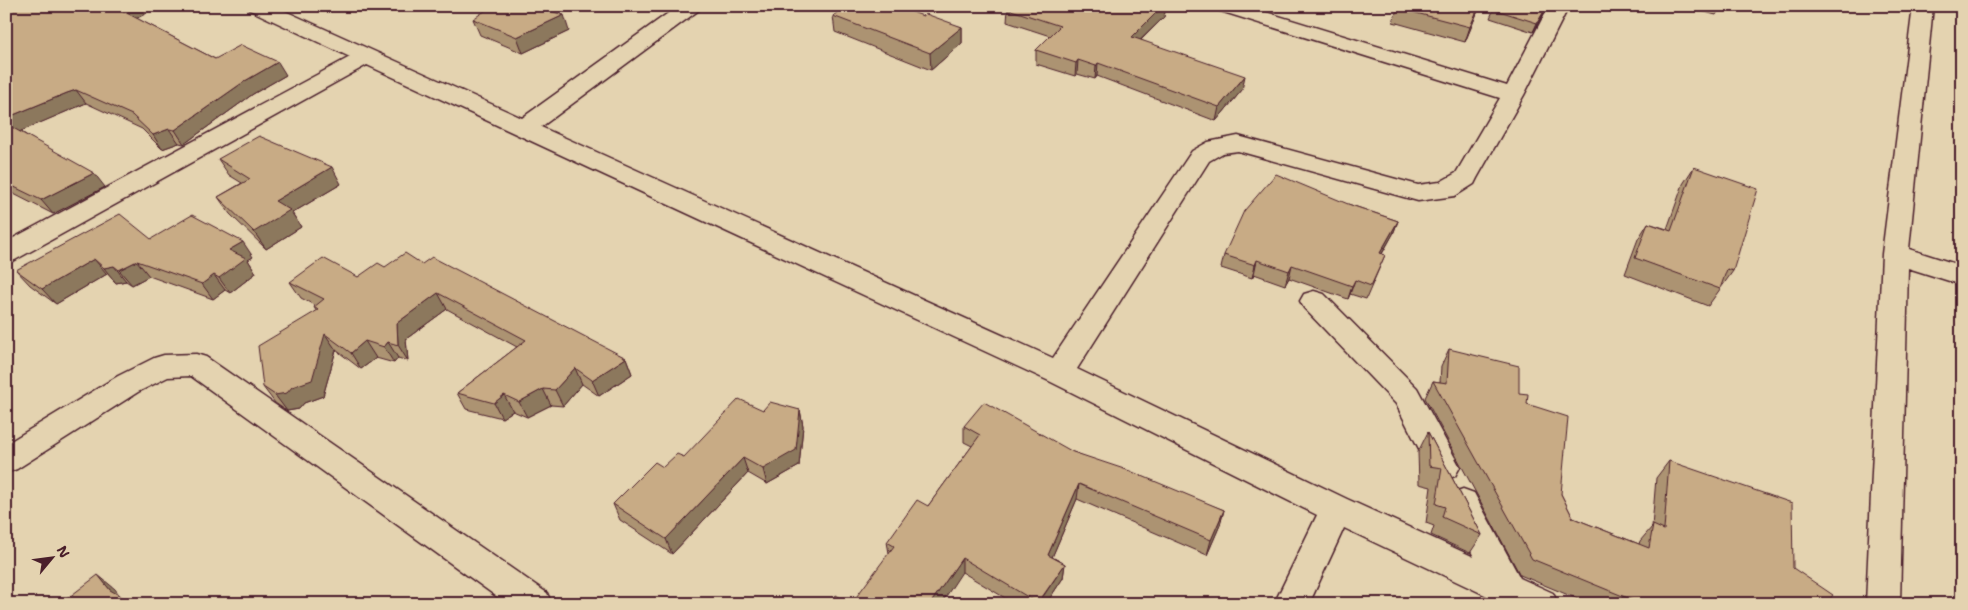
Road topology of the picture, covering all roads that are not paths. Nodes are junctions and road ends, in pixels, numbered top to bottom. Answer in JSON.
{"nodes":[{"id":1,"x":257,"y":6,"type":"edge"},
{"id":2,"x":692,"y":6,"type":"edge"},
{"id":3,"x":1224,"y":6,"type":"edge"},
{"id":4,"x":1559,"y":6,"type":"edge"},
{"id":5,"x":1923,"y":6,"type":"edge"},
{"id":6,"x":367,"y":56,"type":"junction"},
{"id":7,"x":1513,"y":95,"type":"junction"},
{"id":8,"x":524,"y":128,"type":"junction"},
{"id":9,"x":6,"y":254,"type":"edge"},
{"id":10,"x":1895,"y":254,"type":"junction"},
{"id":11,"x":1962,"y":276,"type":"edge"},
{"id":12,"x":1314,"y":301,"type":"dead end"},
{"id":13,"x":1059,"y":373,"type":"junction"},
{"id":14,"x":6,"y":460,"type":"edge"},
{"id":15,"x":1336,"y":509,"type":"junction"},
{"id":16,"x":1508,"y":588,"type":"junction"},
{"id":17,"x":535,"y":604,"type":"edge"},
{"id":18,"x":1291,"y":604,"type":"edge"},
{"id":19,"x":1541,"y":604,"type":"edge"},
{"id":20,"x":1883,"y":604,"type":"edge"}],
"edges":[{"from":1,"to":6,"type":"street"},
{"from":2,"to":8,"type":"street"},
{"from":3,"to":7,"type":"street"},
{"from":4,"to":7,"type":"street"},
{"from":5,"to":10,"type":"street"},
{"from":6,"to":8,"type":"street"},
{"from":6,"to":9,"type":"street"},
{"from":7,"to":13,"type":"street"},
{"from":8,"to":13,"type":"street"},
{"from":10,"to":11,"type":"street"},
{"from":10,"to":20,"type":"street"},
{"from":12,"to":16,"type":"street"},
{"from":13,"to":15,"type":"street"},
{"from":14,"to":17,"type":"street"},
{"from":15,"to":16,"type":"street"},
{"from":15,"to":18,"type":"street"},
{"from":16,"to":19,"type":"street"}]}
